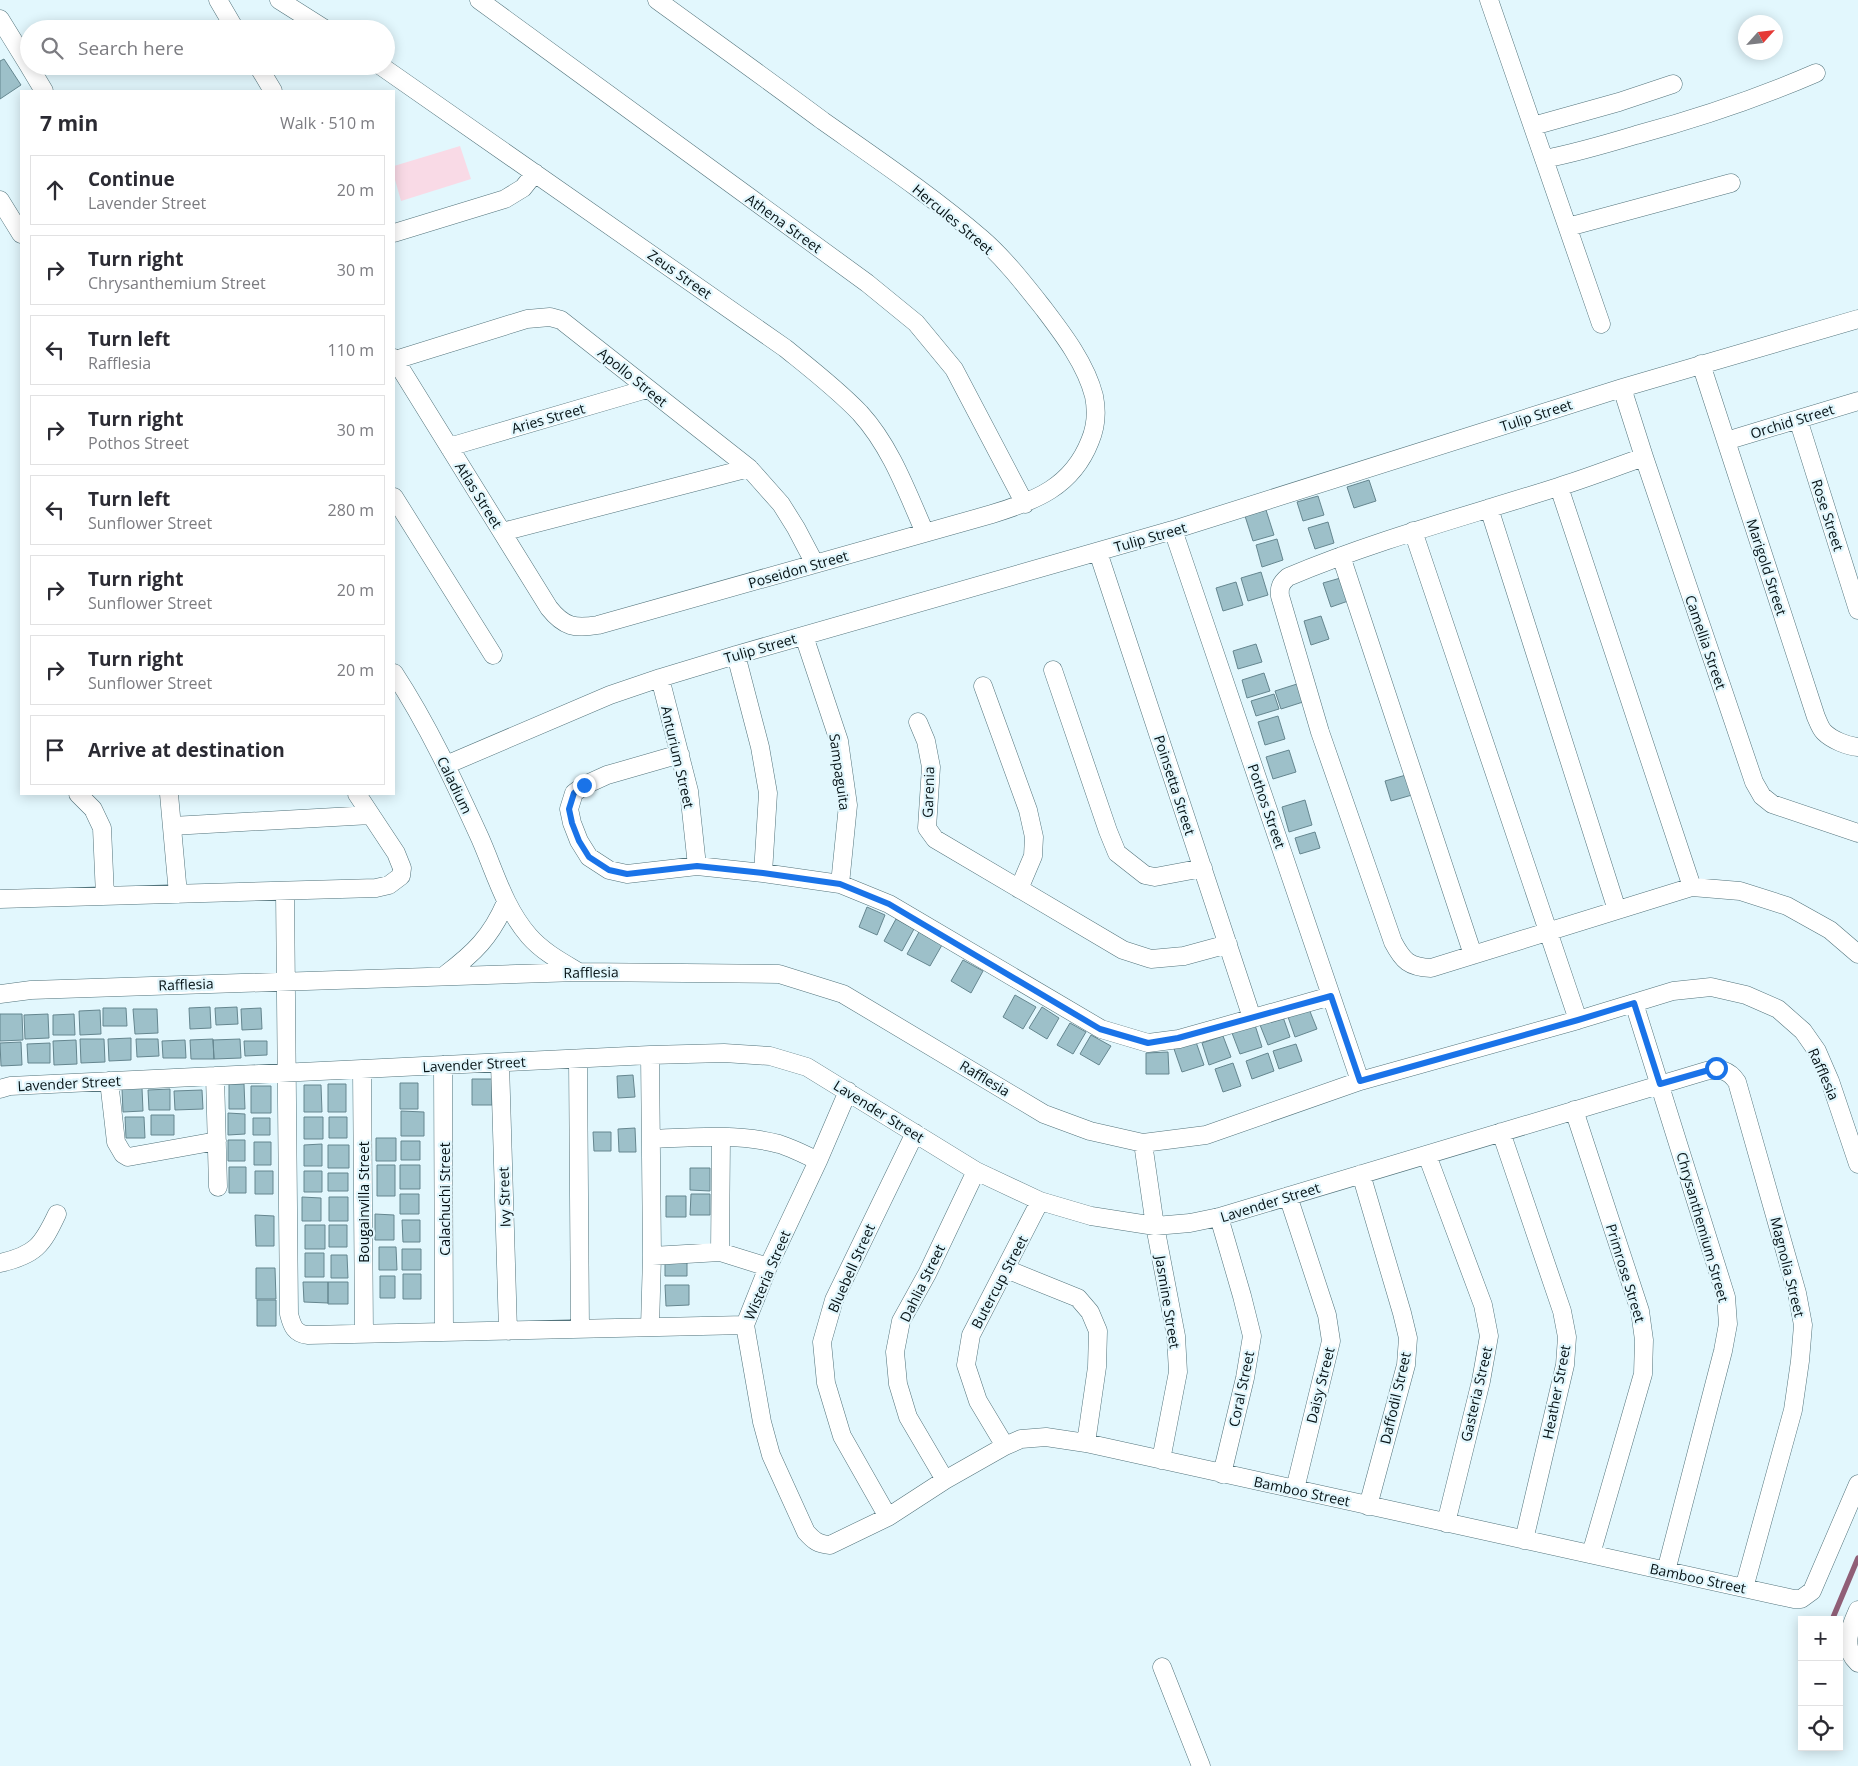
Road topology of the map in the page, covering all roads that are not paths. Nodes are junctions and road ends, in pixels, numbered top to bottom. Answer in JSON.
{"nodes":[{"id":1,"x":218,"y":0,"type":"edge"},
{"id":2,"x":279,"y":0,"type":"edge"},
{"id":3,"x":479,"y":0,"type":"edge"},
{"id":4,"x":656,"y":0,"type":"edge"},
{"id":5,"x":1489,"y":0,"type":"edge"},
{"id":6,"x":0,"y":19,"type":"edge"},
{"id":7,"x":230,"y":20,"type":"edge"},
{"id":8,"x":311,"y":20,"type":"edge"},
{"id":9,"x":20,"y":51,"type":"edge"},
{"id":10,"x":1816,"y":73,"type":"dead end"},
{"id":11,"x":34,"y":75,"type":"edge"},
{"id":12,"x":263,"y":75,"type":"edge"},
{"id":13,"x":394,"y":75,"type":"edge"},
{"id":14,"x":1673,"y":84,"type":"dead end"},
{"id":15,"x":43,"y":90,"type":"edge"},
{"id":16,"x":272,"y":90,"type":"edge"},
{"id":17,"x":1533,"y":126,"type":"junction"},
{"id":18,"x":1544,"y":159,"type":"junction"},
{"id":19,"x":535,"y":173,"type":"junction"},
{"id":20,"x":1731,"y":184,"type":"dead end"},
{"id":21,"x":0,"y":200,"type":"edge"},
{"id":22,"x":1568,"y":227,"type":"junction"},
{"id":23,"x":20,"y":232,"type":"edge"},
{"id":24,"x":395,"y":233,"type":"edge"},
{"id":25,"x":1858,"y":319,"type":"edge"},
{"id":26,"x":1601,"y":324,"type":"dead end"},
{"id":27,"x":395,"y":359,"type":"edge"},
{"id":28,"x":395,"y":361,"type":"edge"},
{"id":29,"x":1701,"y":364,"type":"junction"},
{"id":30,"x":1622,"y":388,"type":"junction"},
{"id":31,"x":647,"y":389,"type":"junction"},
{"id":32,"x":1858,"y":401,"type":"edge"},
{"id":33,"x":1798,"y":419,"type":"junction"},
{"id":34,"x":1726,"y":441,"type":"junction"},
{"id":35,"x":449,"y":447,"type":"junction"},
{"id":36,"x":1644,"y":457,"type":"junction"},
{"id":37,"x":749,"y":468,"type":"junction"},
{"id":38,"x":1559,"y":487,"type":"junction"},
{"id":39,"x":395,"y":498,"type":"edge"},
{"id":40,"x":1025,"y":504,"type":"junction"},
{"id":41,"x":1489,"y":508,"type":"junction"},
{"id":42,"x":1173,"y":530,"type":"junction"},
{"id":43,"x":1413,"y":531,"type":"junction"},
{"id":44,"x":502,"y":532,"type":"junction"},
{"id":45,"x":925,"y":533,"type":"junction"},
{"id":46,"x":1098,"y":552,"type":"junction"},
{"id":47,"x":1341,"y":556,"type":"junction"},
{"id":48,"x":815,"y":564,"type":"junction"},
{"id":49,"x":1858,"y":610,"type":"edge"},
{"id":50,"x":570,"y":626,"type":"joint"},
{"id":51,"x":804,"y":636,"type":"junction"},
{"id":52,"x":493,"y":655,"type":"dead end"},
{"id":53,"x":736,"y":655,"type":"junction"},
{"id":54,"x":1053,"y":670,"type":"dead end"},
{"id":55,"x":395,"y":675,"type":"edge"},
{"id":56,"x":660,"y":678,"type":"junction"},
{"id":57,"x":983,"y":686,"type":"dead end"},
{"id":58,"x":918,"y":722,"type":"dead end"},
{"id":59,"x":1858,"y":747,"type":"edge"},
{"id":60,"x":680,"y":754,"type":"junction"},
{"id":61,"x":446,"y":765,"type":"junction"},
{"id":62,"x":79,"y":795,"type":"edge"},
{"id":63,"x":169,"y":795,"type":"edge"},
{"id":64,"x":357,"y":795,"type":"edge"},
{"id":65,"x":371,"y":815,"type":"junction"},
{"id":66,"x":172,"y":826,"type":"junction"},
{"id":67,"x":1858,"y":833,"type":"edge"},
{"id":68,"x":697,"y":866,"type":"junction"},
{"id":69,"x":1203,"y":868,"type":"junction"},
{"id":70,"x":763,"y":873,"type":"junction"},
{"id":71,"x":840,"y":884,"type":"junction"},
{"id":72,"x":1692,"y":887,"type":"junction"},
{"id":73,"x":1019,"y":889,"type":"junction"},
{"id":74,"x":285,"y":891,"type":"junction"},
{"id":75,"x":178,"y":894,"type":"junction"},
{"id":76,"x":105,"y":896,"type":"junction"},
{"id":77,"x":0,"y":899,"type":"edge"},
{"id":78,"x":506,"y":902,"type":"junction"},
{"id":79,"x":1617,"y":910,"type":"junction"},
{"id":80,"x":1548,"y":932,"type":"junction"},
{"id":81,"x":1228,"y":944,"type":"junction"},
{"id":82,"x":1857,"y":947,"type":"edge"},
{"id":83,"x":1473,"y":955,"type":"junction"},
{"id":84,"x":578,"y":972,"type":"junction"},
{"id":85,"x":445,"y":975,"type":"junction"},
{"id":86,"x":286,"y":981,"type":"junction"},
{"id":87,"x":0,"y":994,"type":"edge"},
{"id":88,"x":1331,"y":996,"type":"junction"},
{"id":89,"x":1634,"y":1003,"type":"junction"},
{"id":90,"x":1252,"y":1018,"type":"junction"},
{"id":91,"x":1578,"y":1020,"type":"junction"},
{"id":92,"x":650,"y":1055,"type":"junction"},
{"id":93,"x":578,"y":1059,"type":"junction"},
{"id":94,"x":500,"y":1062,"type":"junction"},
{"id":95,"x":443,"y":1065,"type":"junction"},
{"id":96,"x":362,"y":1069,"type":"junction"},
{"id":97,"x":1724,"y":1070,"type":"joint"},
{"id":98,"x":287,"y":1073,"type":"junction"},
{"id":99,"x":216,"y":1076,"type":"junction"},
{"id":100,"x":109,"y":1081,"type":"junction"},
{"id":101,"x":1360,"y":1081,"type":"junction"},
{"id":102,"x":1660,"y":1084,"type":"junction"},
{"id":103,"x":0,"y":1089,"type":"edge"},
{"id":104,"x":848,"y":1091,"type":"junction"},
{"id":105,"x":1574,"y":1110,"type":"junction"},
{"id":106,"x":1501,"y":1132,"type":"junction"},
{"id":107,"x":915,"y":1133,"type":"junction"},
{"id":108,"x":721,"y":1137,"type":"junction"},
{"id":109,"x":652,"y":1138,"type":"junction"},
{"id":110,"x":217,"y":1141,"type":"junction"},
{"id":111,"x":1143,"y":1143,"type":"junction"},
{"id":112,"x":1427,"y":1154,"type":"junction"},
{"id":113,"x":818,"y":1161,"type":"junction"},
{"id":114,"x":1858,"y":1164,"type":"edge"},
{"id":115,"x":976,"y":1171,"type":"junction"},
{"id":116,"x":1361,"y":1174,"type":"junction"},
{"id":117,"x":218,"y":1187,"type":"dead end"},
{"id":118,"x":1288,"y":1196,"type":"junction"},
{"id":119,"x":1040,"y":1202,"type":"junction"},
{"id":120,"x":58,"y":1214,"type":"dead end"},
{"id":121,"x":1219,"y":1217,"type":"junction"},
{"id":122,"x":1156,"y":1226,"type":"junction"},
{"id":123,"x":720,"y":1252,"type":"junction"},
{"id":124,"x":652,"y":1256,"type":"junction"},
{"id":125,"x":0,"y":1263,"type":"edge"},
{"id":126,"x":768,"y":1267,"type":"junction"},
{"id":127,"x":1006,"y":1269,"type":"junction"},
{"id":128,"x":745,"y":1325,"type":"junction"},
{"id":129,"x":650,"y":1327,"type":"junction"},
{"id":130,"x":580,"y":1329,"type":"junction"},
{"id":131,"x":508,"y":1330,"type":"junction"},
{"id":132,"x":444,"y":1332,"type":"junction"},
{"id":133,"x":364,"y":1334,"type":"junction"},
{"id":134,"x":1086,"y":1444,"type":"junction"},
{"id":135,"x":1006,"y":1446,"type":"junction"},
{"id":136,"x":1161,"y":1460,"type":"junction"},
{"id":137,"x":1222,"y":1474,"type":"junction"},
{"id":138,"x":945,"y":1480,"type":"junction"},
{"id":139,"x":1858,"y":1484,"type":"edge"},
{"id":140,"x":1295,"y":1489,"type":"junction"},
{"id":141,"x":1368,"y":1506,"type":"junction"},
{"id":142,"x":888,"y":1517,"type":"junction"},
{"id":143,"x":1446,"y":1523,"type":"junction"},
{"id":144,"x":1524,"y":1540,"type":"junction"},
{"id":145,"x":820,"y":1544,"type":"joint"},
{"id":146,"x":1592,"y":1554,"type":"junction"},
{"id":147,"x":1666,"y":1571,"type":"junction"},
{"id":148,"x":1744,"y":1588,"type":"junction"},
{"id":149,"x":1858,"y":1610,"type":"edge"},
{"id":150,"x":1858,"y":1663,"type":"edge"},
{"id":151,"x":1162,"y":1666,"type":"dead end"},
{"id":152,"x":1201,"y":1766,"type":"edge"}],
"edges":[{"from":1,"to":7,"type":"street"},
{"from":2,"to":8,"type":"street"},
{"from":3,"to":40,"type":"street","name":"Athena Street"},
{"from":4,"to":40,"type":"street","name":"Hercules Street"},
{"from":5,"to":17,"type":"street"},
{"from":6,"to":9,"type":"street"},
{"from":10,"to":18,"type":"street"},
{"from":11,"to":15,"type":"street"},
{"from":12,"to":16,"type":"street"},
{"from":13,"to":19,"type":"street","name":"Zeus Street"},
{"from":14,"to":17,"type":"street"},
{"from":17,"to":18,"type":"street"},
{"from":18,"to":22,"type":"street"},
{"from":19,"to":24,"type":"street"},
{"from":19,"to":45,"type":"street","name":"Zeus Street"},
{"from":20,"to":22,"type":"street"},
{"from":21,"to":23,"type":"street"},
{"from":22,"to":26,"type":"street"},
{"from":25,"to":29,"type":"street","name":"Tulip Street"},
{"from":27,"to":31,"type":"street","name":"Apollo Street"},
{"from":28,"to":35,"type":"street","name":"Atlas Street"},
{"from":29,"to":30,"type":"street","name":"Tulip Street"},
{"from":29,"to":34,"type":"street","name":"Marigold Street"},
{"from":30,"to":36,"type":"street","name":"Camellia Street"},
{"from":30,"to":42,"type":"street","name":"Tulip Street"},
{"from":31,"to":35,"type":"street","name":"Aries Street"},
{"from":31,"to":37,"type":"street","name":"Apollo Street"},
{"from":32,"to":33,"type":"street","name":"Orchid Street"},
{"from":33,"to":34,"type":"street","name":"Orchid Street"},
{"from":33,"to":49,"type":"street","name":"Rose Street"},
{"from":34,"to":59,"type":"street","name":"Marigold Street"},
{"from":35,"to":44,"type":"street","name":"Atlas Street"},
{"from":36,"to":38,"type":"street"},
{"from":36,"to":67,"type":"street","name":"Camellia Street"},
{"from":37,"to":44,"type":"street"},
{"from":37,"to":48,"type":"street","name":"Apollo Street"},
{"from":38,"to":41,"type":"street"},
{"from":38,"to":72,"type":"street"},
{"from":39,"to":52,"type":"street"},
{"from":40,"to":45,"type":"street","name":"Poseidon Street"},
{"from":41,"to":43,"type":"street"},
{"from":41,"to":79,"type":"street"},
{"from":42,"to":46,"type":"street","name":"Tulip Street"},
{"from":42,"to":88,"type":"street","name":"Pothos Street"},
{"from":43,"to":47,"type":"street"},
{"from":43,"to":80,"type":"street"},
{"from":44,"to":50,"type":"street","name":"Atlas Street"},
{"from":45,"to":48,"type":"street","name":"Poseidon Street"},
{"from":46,"to":51,"type":"street","name":"Tulip Street"},
{"from":46,"to":69,"type":"street","name":"Poinsetta Street"},
{"from":47,"to":83,"type":"street"},
{"from":47,"to":83,"type":"street"},
{"from":48,"to":50,"type":"street","name":"Poseidon Street"},
{"from":51,"to":53,"type":"street","name":"Tulip Street"},
{"from":51,"to":71,"type":"street","name":"Sampaguita"},
{"from":53,"to":56,"type":"street","name":"Tulip Street"},
{"from":53,"to":70,"type":"street"},
{"from":54,"to":69,"type":"street"},
{"from":55,"to":61,"type":"street","name":"Caladium"},
{"from":56,"to":60,"type":"street","name":"Anturium Street"},
{"from":56,"to":61,"type":"street","name":"Tulip Street"},
{"from":57,"to":73,"type":"street"},
{"from":58,"to":73,"type":"street","name":"Garenia"},
{"from":60,"to":68,"type":"street","name":"Anturium Street"},
{"from":60,"to":68,"type":"street"},
{"from":61,"to":78,"type":"street","name":"Caladium"},
{"from":62,"to":76,"type":"street"},
{"from":63,"to":66,"type":"street"},
{"from":64,"to":65,"type":"street"},
{"from":65,"to":66,"type":"street"},
{"from":65,"to":74,"type":"street"},
{"from":66,"to":75,"type":"street"},
{"from":68,"to":70,"type":"street"},
{"from":69,"to":81,"type":"street","name":"Poinsetta Street"},
{"from":70,"to":71,"type":"street"},
{"from":71,"to":90,"type":"street"},
{"from":72,"to":79,"type":"street"},
{"from":72,"to":82,"type":"street"},
{"from":73,"to":81,"type":"street"},
{"from":74,"to":75,"type":"street"},
{"from":74,"to":86,"type":"street"},
{"from":75,"to":76,"type":"street"},
{"from":76,"to":77,"type":"street"},
{"from":78,"to":84,"type":"street","name":"Caladium"},
{"from":78,"to":85,"type":"street"},
{"from":79,"to":80,"type":"street"},
{"from":80,"to":83,"type":"street"},
{"from":80,"to":91,"type":"street"},
{"from":81,"to":90,"type":"street","name":"Poinsetta Street"},
{"from":84,"to":85,"type":"street","name":"Rafflesia"},
{"from":84,"to":111,"type":"street","name":"Rafflesia"},
{"from":85,"to":86,"type":"street","name":"Rafflesia"},
{"from":86,"to":87,"type":"street","name":"Rafflesia"},
{"from":86,"to":98,"type":"street"},
{"from":88,"to":90,"type":"street"},
{"from":88,"to":101,"type":"street","name":"Pothos Street"},
{"from":89,"to":91,"type":"street","name":"Rafflesia"},
{"from":89,"to":102,"type":"street","name":"Chrysanthemium Street"},
{"from":89,"to":114,"type":"street","name":"Rafflesia"},
{"from":91,"to":101,"type":"street","name":"Rafflesia"},
{"from":92,"to":93,"type":"street","name":"Lavender Street"},
{"from":92,"to":104,"type":"street","name":"Lavender Street"},
{"from":92,"to":109,"type":"street"},
{"from":93,"to":94,"type":"street","name":"Lavender Street"},
{"from":93,"to":130,"type":"street"},
{"from":94,"to":95,"type":"street","name":"Lavender Street"},
{"from":94,"to":131,"type":"street","name":"Ivy Street"},
{"from":95,"to":96,"type":"street","name":"Lavender Street"},
{"from":95,"to":132,"type":"street","name":"Calachuchi Street"},
{"from":96,"to":98,"type":"street","name":"Lavender Street"},
{"from":96,"to":133,"type":"street","name":"Bougainvilla Street"},
{"from":97,"to":102,"type":"street","name":"Lavender Street"},
{"from":97,"to":148,"type":"street","name":"Magnolia Street"},
{"from":98,"to":99,"type":"street","name":"Lavender Street"},
{"from":98,"to":133,"type":"street"},
{"from":99,"to":100,"type":"street","name":"Lavender Street"},
{"from":99,"to":110,"type":"street"},
{"from":100,"to":103,"type":"street","name":"Lavender Street"},
{"from":100,"to":110,"type":"street"},
{"from":101,"to":111,"type":"street","name":"Rafflesia"},
{"from":102,"to":105,"type":"street","name":"Lavender Street"},
{"from":102,"to":147,"type":"street","name":"Chrysanthemium Street"},
{"from":104,"to":107,"type":"street","name":"Lavender Street"},
{"from":104,"to":113,"type":"street","name":"Wisteria Street"},
{"from":105,"to":106,"type":"street","name":"Lavender Street"},
{"from":105,"to":146,"type":"street","name":"Primrose Street"},
{"from":106,"to":112,"type":"street","name":"Lavender Street"},
{"from":106,"to":144,"type":"street","name":"Heather Street"},
{"from":107,"to":115,"type":"street","name":"Lavender Street"},
{"from":107,"to":142,"type":"street","name":"Bluebell Street"},
{"from":108,"to":109,"type":"street"},
{"from":108,"to":113,"type":"street"},
{"from":108,"to":123,"type":"street"},
{"from":109,"to":124,"type":"street"},
{"from":110,"to":117,"type":"street"},
{"from":111,"to":122,"type":"street","name":"Jasmine Street"},
{"from":112,"to":116,"type":"street","name":"Lavender Street"},
{"from":112,"to":143,"type":"street","name":"Gasteria Street"},
{"from":113,"to":126,"type":"street","name":"Wisteria Street"},
{"from":115,"to":119,"type":"street","name":"Lavender Street"},
{"from":115,"to":138,"type":"street","name":"Dahlia Street"},
{"from":116,"to":118,"type":"street","name":"Lavender Street"},
{"from":116,"to":141,"type":"street","name":"Daffodil Street"},
{"from":118,"to":121,"type":"street","name":"Lavender Street"},
{"from":118,"to":140,"type":"street","name":"Daisy Street"},
{"from":119,"to":122,"type":"street","name":"Lavender Street"},
{"from":119,"to":127,"type":"street","name":"Butercup Street"},
{"from":120,"to":125,"type":"street"},
{"from":121,"to":122,"type":"street","name":"Lavender Street"},
{"from":121,"to":137,"type":"street","name":"Coral Street"},
{"from":122,"to":136,"type":"street","name":"Jasmine Street"},
{"from":123,"to":124,"type":"street"},
{"from":123,"to":126,"type":"street"},
{"from":124,"to":129,"type":"street"},
{"from":126,"to":128,"type":"street","name":"Wisteria Street"},
{"from":127,"to":134,"type":"street"},
{"from":127,"to":135,"type":"street","name":"Butercup Street"},
{"from":128,"to":129,"type":"street"},
{"from":128,"to":145,"type":"street","name":"Wisteria Street"},
{"from":129,"to":130,"type":"street"},
{"from":130,"to":131,"type":"street"},
{"from":131,"to":132,"type":"street"},
{"from":132,"to":133,"type":"street"},
{"from":134,"to":135,"type":"street","name":"Bamboo Street"},
{"from":134,"to":136,"type":"street","name":"Bamboo Street"},
{"from":135,"to":138,"type":"street","name":"Bamboo Street"},
{"from":136,"to":137,"type":"street","name":"Bamboo Street"},
{"from":137,"to":140,"type":"street","name":"Bamboo Street"},
{"from":138,"to":142,"type":"street","name":"Bamboo Street"},
{"from":139,"to":148,"type":"street","name":"Bamboo Street"},
{"from":140,"to":141,"type":"street","name":"Bamboo Street"},
{"from":141,"to":143,"type":"street","name":"Bamboo Street"},
{"from":142,"to":145,"type":"street","name":"Bamboo Street"},
{"from":143,"to":144,"type":"street","name":"Bamboo Street"},
{"from":144,"to":146,"type":"street","name":"Bamboo Street"},
{"from":146,"to":147,"type":"street","name":"Bamboo Street"},
{"from":147,"to":148,"type":"street","name":"Bamboo Street"},
{"from":149,"to":150,"type":"street"},
{"from":151,"to":152,"type":"street"}]}
